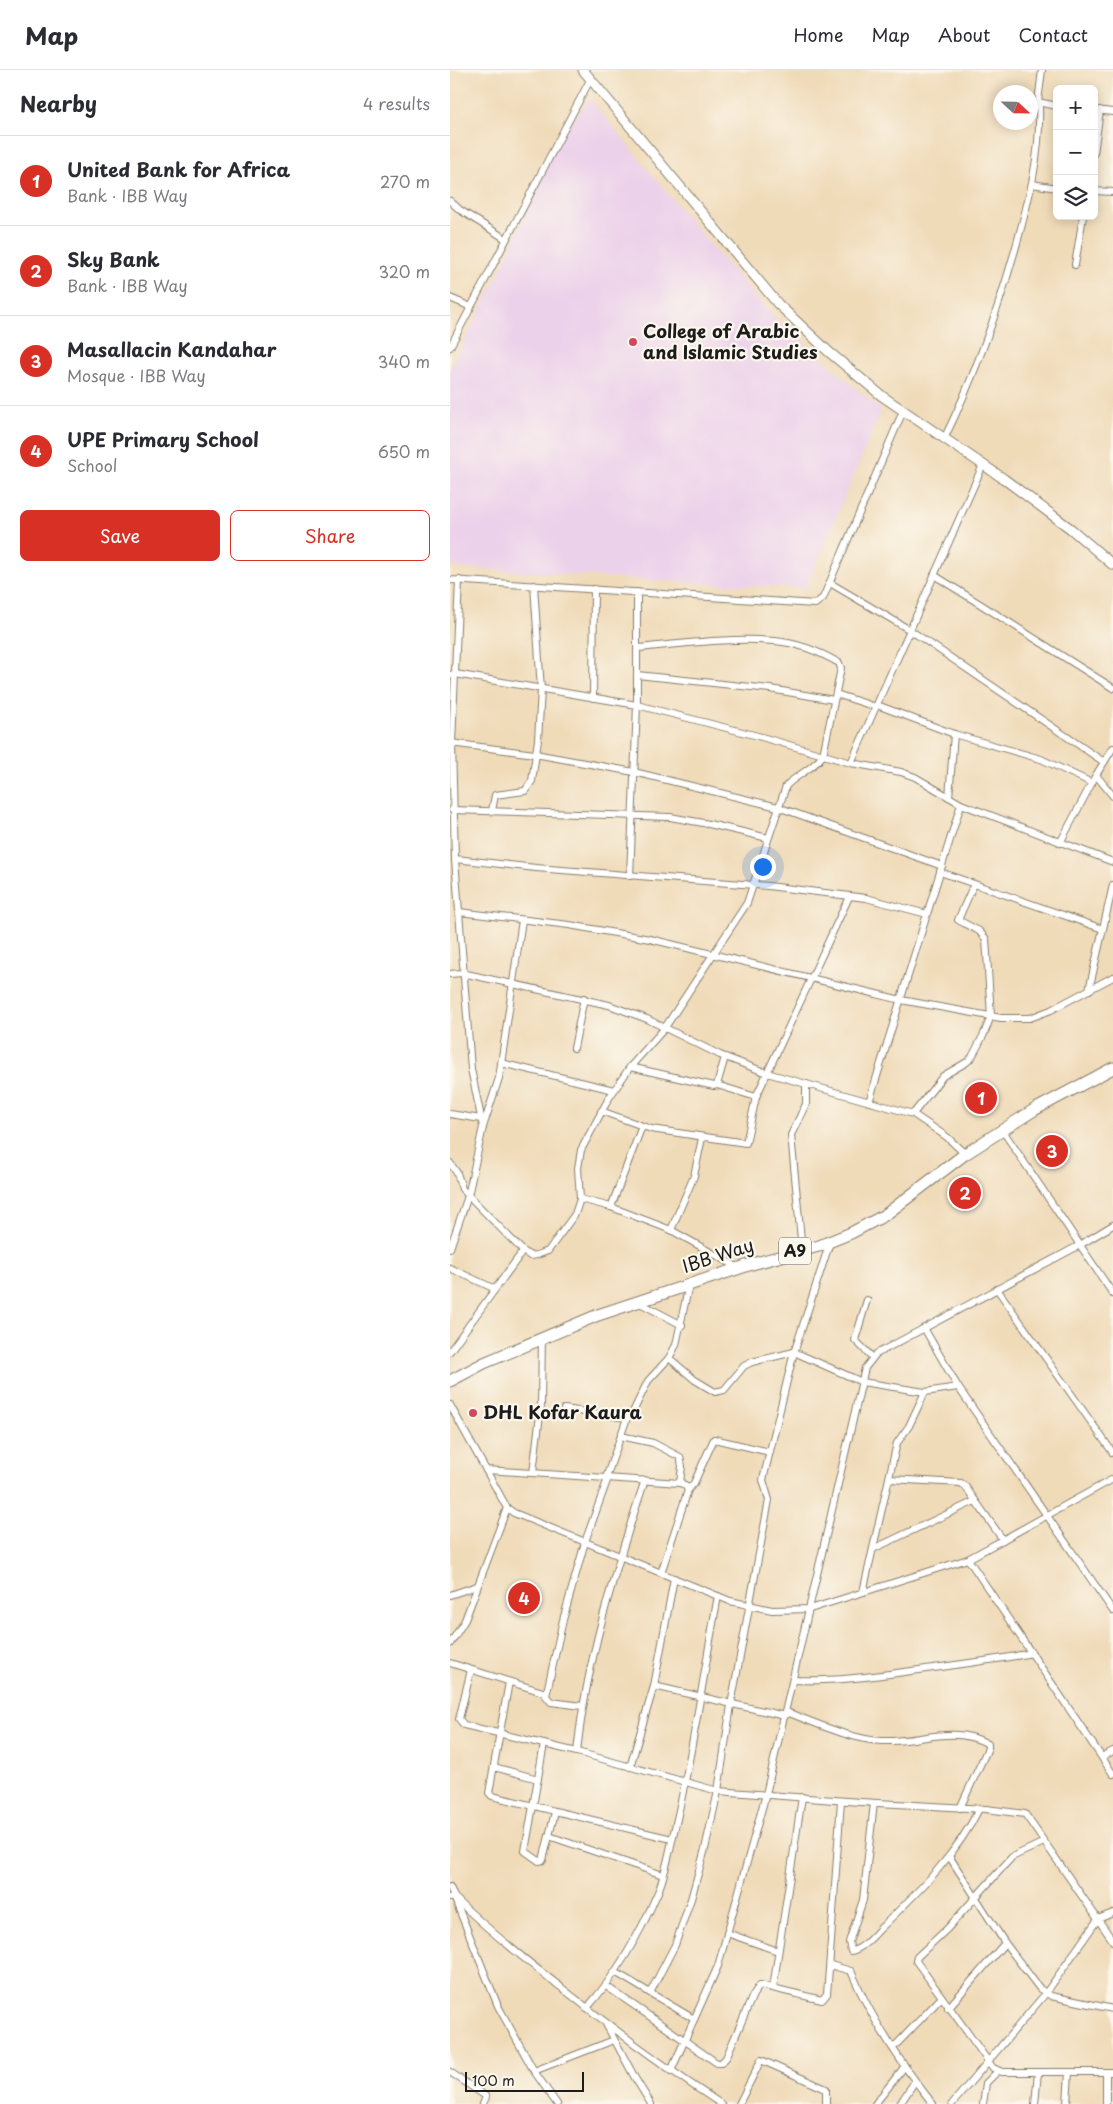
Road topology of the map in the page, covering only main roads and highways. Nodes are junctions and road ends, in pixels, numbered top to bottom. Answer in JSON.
{"nodes":[{"id":1,"x":1113,"y":1068,"type":"edge"},
{"id":2,"x":450,"y":1381,"type":"edge"}],
"edges":[{"from":1,"to":2,"type":"highway","name":"IBB Way","number":"A9"}]}
